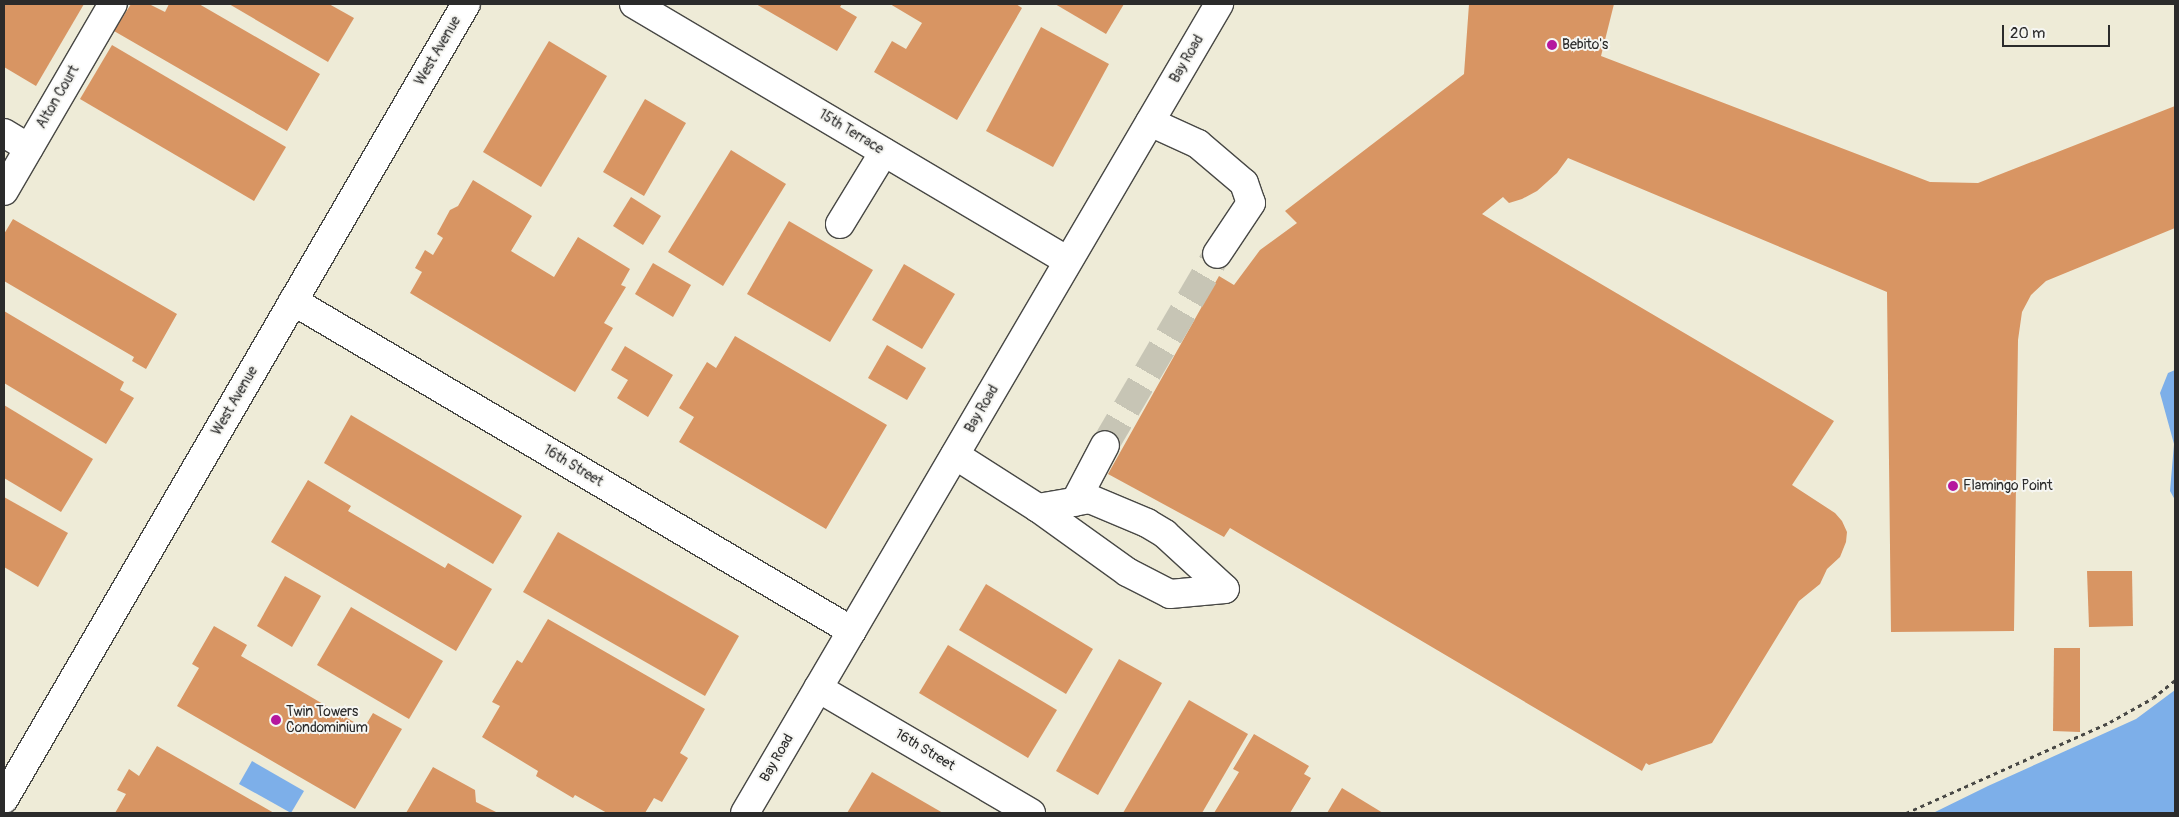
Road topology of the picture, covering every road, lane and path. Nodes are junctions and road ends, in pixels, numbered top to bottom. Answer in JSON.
{"nodes":[{"id":1,"x":113,"y":4,"type":"edge"},
{"id":2,"x":466,"y":4,"type":"edge"},
{"id":3,"x":634,"y":4,"type":"edge"},
{"id":4,"x":1219,"y":4,"type":"edge"},
{"id":5,"x":1150,"y":122,"type":"junction"},
{"id":6,"x":4,"y":133,"type":"edge"},
{"id":7,"x":29,"y":148,"type":"junction"},
{"id":8,"x":884,"y":152,"type":"junction"},
{"id":9,"x":4,"y":191,"type":"edge"},
{"id":10,"x":840,"y":224,"type":"dead end"},
{"id":11,"x":1217,"y":254,"type":"tunnel mouth"},
{"id":12,"x":1068,"y":261,"type":"junction"},
{"id":13,"x":293,"y":301,"type":"junction"},
{"id":14,"x":1105,"y":445,"type":"tunnel mouth"},
{"id":15,"x":955,"y":455,"type":"junction"},
{"id":16,"x":1075,"y":502,"type":"junction"},
{"id":17,"x":1038,"y":508,"type":"junction"},
{"id":18,"x":852,"y":631,"type":"junction"},
{"id":19,"x":2175,"y":680,"type":"edge"},
{"id":20,"x":818,"y":688,"type":"junction"},
{"id":21,"x":4,"y":800,"type":"edge"},
{"id":22,"x":745,"y":813,"type":"edge"},
{"id":23,"x":1031,"y":813,"type":"edge"},
{"id":24,"x":1906,"y":813,"type":"edge"}],
"edges":[{"from":1,"to":7,"type":"street","name":"Alton Court"},
{"from":2,"to":13,"type":"street","name":"West Avenue"},
{"from":3,"to":8,"type":"street","name":"15th Terrace"},
{"from":4,"to":5,"type":"street","name":"Bay Road"},
{"from":5,"to":11,"type":"street"},
{"from":5,"to":12,"type":"street","name":"Bay Road"},
{"from":6,"to":7,"type":"street"},
{"from":7,"to":9,"type":"street","name":"Alton Court"},
{"from":8,"to":10,"type":"street"},
{"from":8,"to":12,"type":"street","name":"15th Terrace"},
{"from":12,"to":15,"type":"street","name":"Bay Road"},
{"from":13,"to":18,"type":"street","name":"16th Street"},
{"from":13,"to":21,"type":"street","name":"West Avenue"},
{"from":14,"to":16,"type":"street"},
{"from":15,"to":17,"type":"street"},
{"from":15,"to":18,"type":"street","name":"Bay Road"},
{"from":16,"to":17,"type":"street"},
{"from":16,"to":17,"type":"street"},
{"from":18,"to":20,"type":"street","name":"Bay Road"},
{"from":19,"to":24,"type":"path"},
{"from":20,"to":22,"type":"street","name":"Bay Road"},
{"from":20,"to":23,"type":"street","name":"16th Street"}]}
